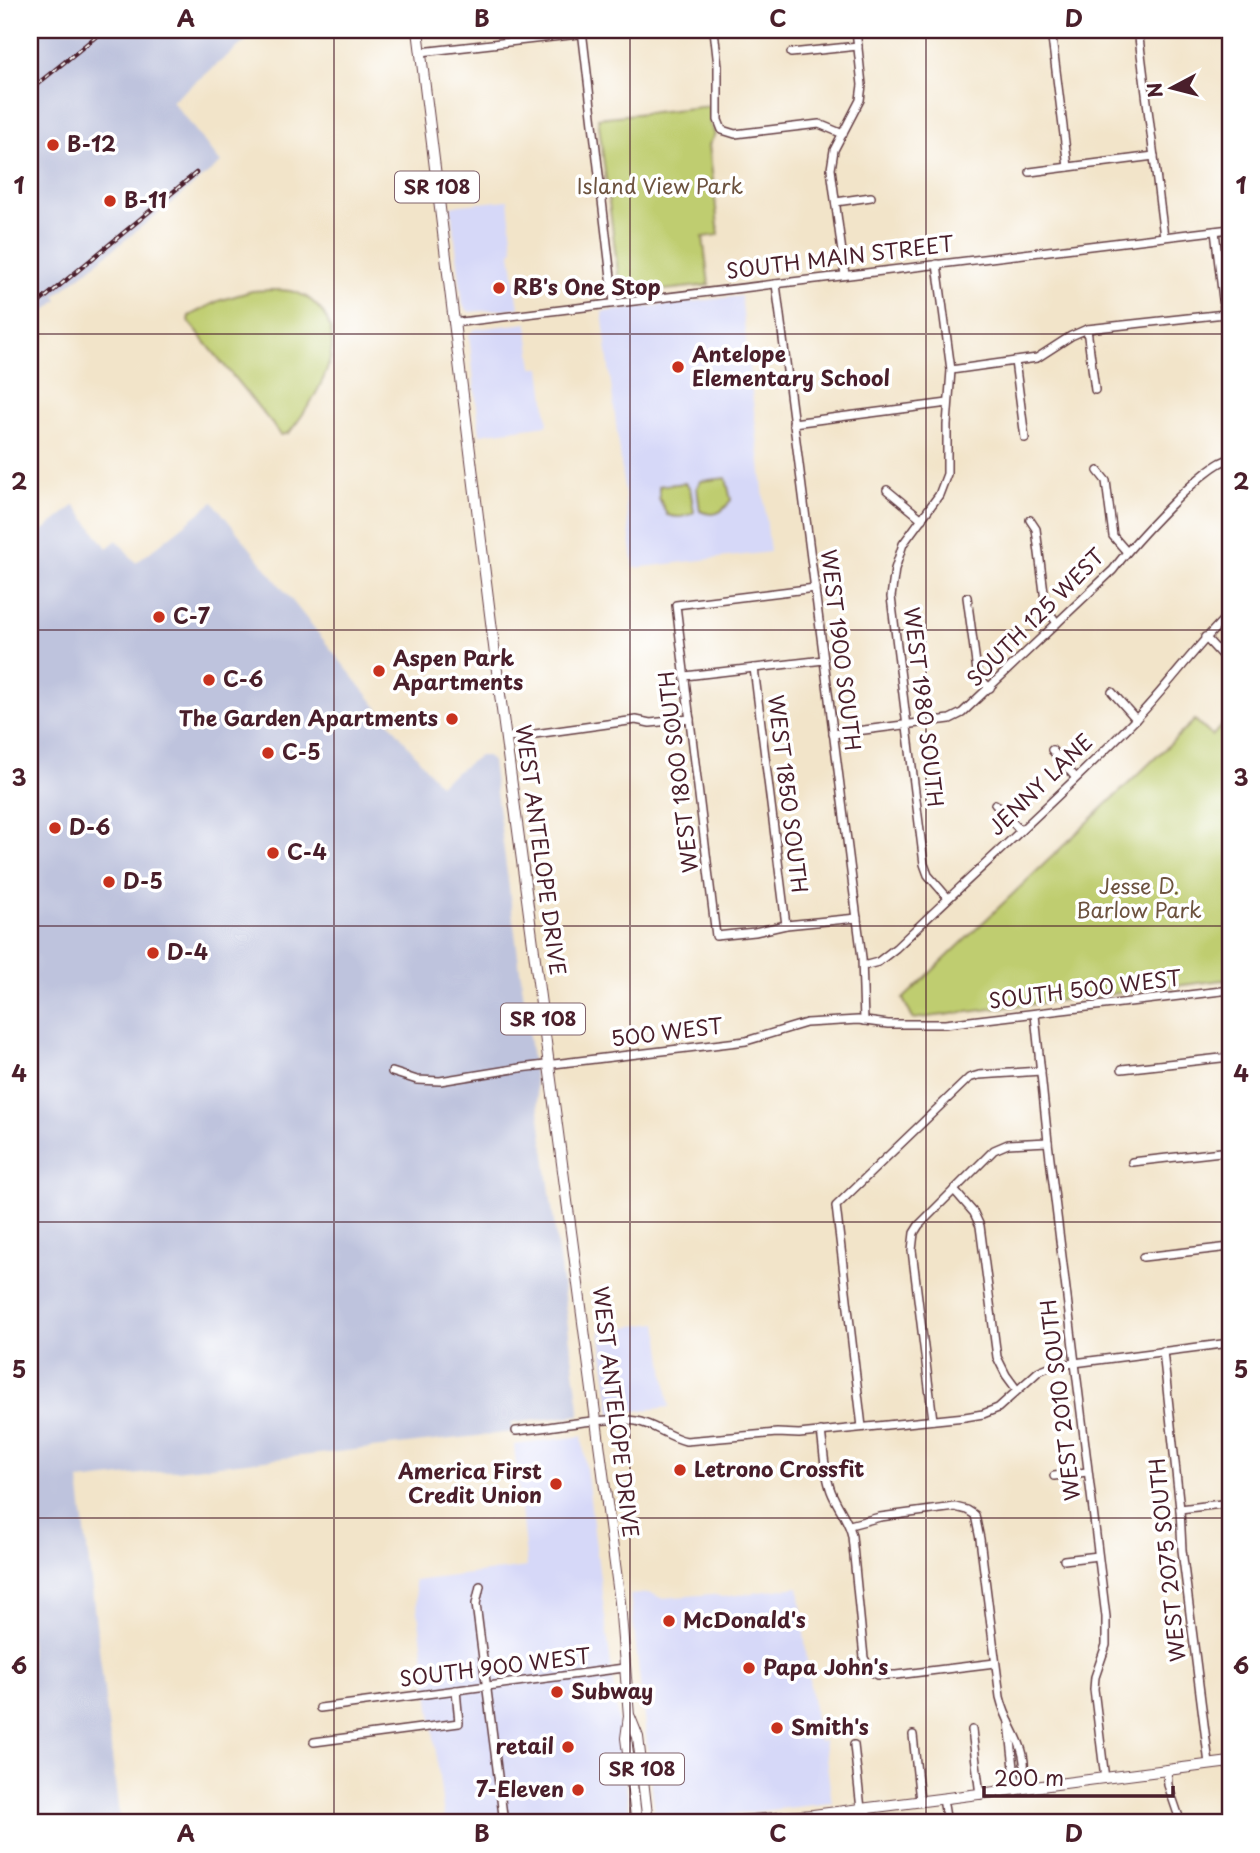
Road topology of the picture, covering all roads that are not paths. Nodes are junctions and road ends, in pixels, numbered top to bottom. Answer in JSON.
{"nodes":[{"id":1,"x":418,"y":30,"type":"edge"},
{"id":2,"x":614,"y":30,"type":"edge"},
{"id":3,"x":714,"y":30,"type":"edge"},
{"id":4,"x":856,"y":30,"type":"edge"},
{"id":5,"x":1051,"y":30,"type":"edge"},
{"id":6,"x":1138,"y":30,"type":"edge"},
{"id":7,"x":1229,"y":30,"type":"edge"},
{"id":8,"x":583,"y":32,"type":"edge"},
{"id":9,"x":1230,"y":39,"type":"edge"},
{"id":10,"x":858,"y":46,"type":"junction"},
{"id":11,"x":421,"y":52,"type":"junction"},
{"id":12,"x":791,"y":53,"type":"dead end"},
{"id":13,"x":843,"y":134,"type":"junction"},
{"id":14,"x":1154,"y":156,"type":"junction"},
{"id":15,"x":1068,"y":167,"type":"junction"},
{"id":16,"x":1030,"y":172,"type":"dead end"},
{"id":17,"x":871,"y":197,"type":"dead end"},
{"id":18,"x":836,"y":202,"type":"junction"},
{"id":19,"x":1230,"y":229,"type":"edge"},
{"id":20,"x":1215,"y":231,"type":"junction"},
{"id":21,"x":1164,"y":237,"type":"junction"},
{"id":22,"x":937,"y":264,"type":"junction"},
{"id":23,"x":845,"y":275,"type":"junction"},
{"id":24,"x":776,"y":284,"type":"junction"},
{"id":25,"x":614,"y":303,"type":"junction"},
{"id":26,"x":1225,"y":314,"type":"junction"},
{"id":27,"x":453,"y":323,"type":"junction"},
{"id":28,"x":1087,"y":329,"type":"junction"},
{"id":29,"x":1230,"y":359,"type":"edge"},
{"id":30,"x":1015,"y":361,"type":"junction"},
{"id":31,"x":951,"y":370,"type":"junction"},
{"id":32,"x":1095,"y":390,"type":"dead end"},
{"id":33,"x":948,"y":402,"type":"junction"},
{"id":34,"x":793,"y":423,"type":"junction"},
{"id":35,"x":1025,"y":438,"type":"dead end"},
{"id":36,"x":1230,"y":459,"type":"edge"},
{"id":37,"x":1098,"y":471,"type":"dead end"},
{"id":38,"x":887,"y":490,"type":"dead end"},
{"id":39,"x":922,"y":519,"type":"junction"},
{"id":40,"x":1030,"y":520,"type":"dead end"},
{"id":41,"x":1126,"y":551,"type":"junction"},
{"id":42,"x":815,"y":588,"type":"junction"},
{"id":43,"x":967,"y":597,"type":"dead end"},
{"id":44,"x":1230,"y":613,"type":"edge"},
{"id":45,"x":1057,"y":623,"type":"junction"},
{"id":46,"x":1205,"y":637,"type":"junction"},
{"id":47,"x":824,"y":660,"type":"junction"},
{"id":48,"x":1230,"y":664,"type":"edge"},
{"id":49,"x":754,"y":668,"type":"junction"},
{"id":50,"x":685,"y":676,"type":"junction"},
{"id":51,"x":990,"y":688,"type":"junction"},
{"id":52,"x":1112,"y":692,"type":"dead end"},
{"id":53,"x":690,"y":719,"type":"junction"},
{"id":54,"x":1136,"y":719,"type":"junction"},
{"id":55,"x":907,"y":725,"type":"junction"},
{"id":56,"x":833,"y":734,"type":"junction"},
{"id":57,"x":506,"y":738,"type":"junction"},
{"id":58,"x":1052,"y":750,"type":"dead end"},
{"id":59,"x":1075,"y":777,"type":"junction"},
{"id":60,"x":995,"y":804,"type":"dead end"},
{"id":61,"x":1020,"y":830,"type":"junction"},
{"id":62,"x":947,"y":898,"type":"junction"},
{"id":63,"x":857,"y":918,"type":"junction"},
{"id":64,"x":786,"y":925,"type":"junction"},
{"id":65,"x":863,"y":966,"type":"junction"},
{"id":66,"x":1230,"y":990,"type":"edge"},
{"id":67,"x":1035,"y":1015,"type":"junction"},
{"id":68,"x":864,"y":1021,"type":"junction"},
{"id":69,"x":945,"y":1024,"type":"joint"},
{"id":70,"x":1230,"y":1057,"type":"edge"},
{"id":71,"x":549,"y":1065,"type":"junction"},
{"id":72,"x":1122,"y":1069,"type":"dead end"},
{"id":73,"x":1041,"y":1071,"type":"junction"},
{"id":74,"x":392,"y":1072,"type":"dead end"},
{"id":75,"x":1048,"y":1142,"type":"junction"},
{"id":76,"x":1230,"y":1152,"type":"edge"},
{"id":77,"x":1132,"y":1162,"type":"dead end"},
{"id":78,"x":954,"y":1191,"type":"junction"},
{"id":79,"x":1230,"y":1247,"type":"edge"},
{"id":80,"x":1143,"y":1257,"type":"dead end"},
{"id":81,"x":1230,"y":1343,"type":"edge"},
{"id":82,"x":1163,"y":1351,"type":"junction"},
{"id":83,"x":1074,"y":1363,"type":"junction"},
{"id":84,"x":1017,"y":1390,"type":"junction"},
{"id":85,"x":933,"y":1420,"type":"junction"},
{"id":86,"x":596,"y":1422,"type":"junction"},
{"id":87,"x":862,"y":1427,"type":"junction"},
{"id":88,"x":516,"y":1431,"type":"dead end"},
{"id":89,"x":821,"y":1431,"type":"junction"},
{"id":90,"x":1087,"y":1472,"type":"junction"},
{"id":91,"x":1054,"y":1476,"type":"dead end"},
{"id":92,"x":1230,"y":1503,"type":"edge"},
{"id":93,"x":1180,"y":1509,"type":"junction"},
{"id":94,"x":850,"y":1525,"type":"junction"},
{"id":95,"x":1098,"y":1556,"type":"junction"},
{"id":96,"x":1064,"y":1560,"type":"dead end"},
{"id":97,"x":480,"y":1586,"type":"dead end"},
{"id":98,"x":995,"y":1663,"type":"junction"},
{"id":99,"x":624,"y":1668,"type":"junction"},
{"id":100,"x":486,"y":1686,"type":"junction"},
{"id":101,"x":456,"y":1690,"type":"junction"},
{"id":102,"x":320,"y":1708,"type":"dead end"},
{"id":103,"x":629,"y":1717,"type":"junction"},
{"id":104,"x":972,"y":1730,"type":"dead end"},
{"id":105,"x":913,"y":1735,"type":"dead end"},
{"id":106,"x":314,"y":1742,"type":"dead end"},
{"id":107,"x":854,"y":1745,"type":"dead end"},
{"id":108,"x":1230,"y":1762,"type":"edge"},
{"id":109,"x":1209,"y":1764,"type":"junction"},
{"id":110,"x":1167,"y":1770,"type":"junction"},
{"id":111,"x":1105,"y":1779,"type":"junction"},
{"id":112,"x":1022,"y":1790,"type":"junction"},
{"id":113,"x":980,"y":1795,"type":"junction"},
{"id":114,"x":943,"y":1799,"type":"junction"},
{"id":115,"x":920,"y":1801,"type":"junction"},
{"id":116,"x":861,"y":1809,"type":"junction"},
{"id":117,"x":504,"y":1823,"type":"edge"},
{"id":118,"x":636,"y":1823,"type":"edge"},
{"id":119,"x":648,"y":1823,"type":"edge"},
{"id":120,"x":715,"y":1823,"type":"edge"},
{"id":121,"x":947,"y":1823,"type":"edge"},
{"id":122,"x":1181,"y":1823,"type":"edge"}],
"edges":[{"from":1,"to":11,"type":"main road","number":"SR 108"},
{"from":2,"to":8,"type":"street"},
{"from":3,"to":13,"type":"street"},
{"from":4,"to":10,"type":"street"},
{"from":5,"to":15,"type":"street"},
{"from":6,"to":14,"type":"street"},
{"from":7,"to":9,"type":"street"},
{"from":8,"to":11,"type":"street"},
{"from":8,"to":25,"type":"street"},
{"from":10,"to":12,"type":"street"},
{"from":10,"to":13,"type":"street"},
{"from":11,"to":27,"type":"main road","number":"SR 108"},
{"from":13,"to":18,"type":"street"},
{"from":14,"to":15,"type":"street"},
{"from":14,"to":21,"type":"street"},
{"from":15,"to":16,"type":"street"},
{"from":17,"to":18,"type":"street"},
{"from":18,"to":23,"type":"street"},
{"from":19,"to":20,"type":"street","name":"SOUTH MAIN STREET"},
{"from":20,"to":21,"type":"street","name":"SOUTH MAIN STREET"},
{"from":20,"to":26,"type":"street"},
{"from":21,"to":22,"type":"street","name":"SOUTH MAIN STREET"},
{"from":22,"to":23,"type":"street","name":"SOUTH MAIN STREET"},
{"from":22,"to":31,"type":"street","name":"WEST 1980 SOUTH"},
{"from":23,"to":24,"type":"street","name":"SOUTH MAIN STREET"},
{"from":24,"to":25,"type":"street","name":"SOUTH MAIN STREET"},
{"from":24,"to":34,"type":"street","name":"WEST 1900 SOUTH"},
{"from":25,"to":27,"type":"street","name":"SOUTH MAIN STREET"},
{"from":26,"to":28,"type":"street"},
{"from":26,"to":29,"type":"street"},
{"from":27,"to":57,"type":"main road","name":"WEST ANTELOPE DRIVE","number":"SR 108"},
{"from":28,"to":30,"type":"street"},
{"from":28,"to":32,"type":"street"},
{"from":30,"to":31,"type":"street"},
{"from":30,"to":35,"type":"street"},
{"from":31,"to":33,"type":"street","name":"WEST 1980 SOUTH"},
{"from":33,"to":34,"type":"street"},
{"from":33,"to":39,"type":"street","name":"WEST 1980 SOUTH"},
{"from":34,"to":42,"type":"street","name":"WEST 1900 SOUTH"},
{"from":36,"to":41,"type":"street","name":"SOUTH 125 WEST"},
{"from":37,"to":41,"type":"street"},
{"from":38,"to":39,"type":"street"},
{"from":39,"to":55,"type":"street","name":"WEST 1980 SOUTH"},
{"from":40,"to":45,"type":"street"},
{"from":41,"to":45,"type":"street","name":"SOUTH 125 WEST"},
{"from":42,"to":47,"type":"street","name":"WEST 1900 SOUTH"},
{"from":42,"to":50,"type":"street","name":"WEST 1800 SOUTH"},
{"from":43,"to":51,"type":"street"},
{"from":44,"to":46,"type":"street","name":"JENNY LANE"},
{"from":45,"to":51,"type":"street","name":"SOUTH 125 WEST"},
{"from":46,"to":48,"type":"street"},
{"from":46,"to":54,"type":"street","name":"JENNY LANE"},
{"from":47,"to":49,"type":"street"},
{"from":47,"to":56,"type":"street","name":"WEST 1900 SOUTH"},
{"from":49,"to":50,"type":"street"},
{"from":49,"to":64,"type":"street","name":"WEST 1850 SOUTH"},
{"from":50,"to":53,"type":"street","name":"WEST 1800 SOUTH"},
{"from":51,"to":55,"type":"street","name":"SOUTH 125 WEST"},
{"from":52,"to":54,"type":"street"},
{"from":53,"to":57,"type":"street"},
{"from":53,"to":64,"type":"street","name":"WEST 1800 SOUTH"},
{"from":54,"to":59,"type":"street","name":"JENNY LANE"},
{"from":55,"to":56,"type":"street","name":"SOUTH 125 WEST"},
{"from":55,"to":62,"type":"street","name":"WEST 1980 SOUTH"},
{"from":56,"to":63,"type":"street","name":"WEST 1900 SOUTH"},
{"from":57,"to":71,"type":"main road","name":"WEST ANTELOPE DRIVE","number":"SR 108"},
{"from":58,"to":59,"type":"street"},
{"from":59,"to":61,"type":"street","name":"JENNY LANE"},
{"from":60,"to":61,"type":"street"},
{"from":61,"to":62,"type":"street","name":"JENNY LANE"},
{"from":62,"to":65,"type":"street","name":"JENNY LANE"},
{"from":63,"to":64,"type":"street"},
{"from":63,"to":65,"type":"street","name":"WEST 1900 SOUTH"},
{"from":65,"to":68,"type":"street","name":"WEST 1900 SOUTH"},
{"from":66,"to":67,"type":"street","name":"SOUTH 500 WEST"},
{"from":67,"to":69,"type":"street","name":"SOUTH 500 WEST"},
{"from":67,"to":73,"type":"street","name":"WEST 2010 SOUTH"},
{"from":68,"to":69,"type":"street","name":"500 WEST"},
{"from":68,"to":71,"type":"street","name":"500 WEST"},
{"from":70,"to":72,"type":"street"},
{"from":71,"to":74,"type":"street","name":"500 WEST"},
{"from":71,"to":86,"type":"main road","name":"WEST ANTELOPE DRIVE","number":"SR 108"},
{"from":73,"to":75,"type":"street","name":"WEST 2010 SOUTH"},
{"from":73,"to":87,"type":"street"},
{"from":75,"to":78,"type":"street"},
{"from":75,"to":83,"type":"street","name":"WEST 2010 SOUTH"},
{"from":76,"to":77,"type":"street"},
{"from":78,"to":84,"type":"street"},
{"from":78,"to":85,"type":"street"},
{"from":79,"to":80,"type":"street"},
{"from":81,"to":82,"type":"street"},
{"from":82,"to":83,"type":"street"},
{"from":82,"to":93,"type":"street","name":"WEST 2075 SOUTH"},
{"from":83,"to":84,"type":"street"},
{"from":83,"to":90,"type":"street","name":"WEST 2010 SOUTH"},
{"from":84,"to":85,"type":"street"},
{"from":85,"to":87,"type":"street"},
{"from":86,"to":88,"type":"street"},
{"from":86,"to":89,"type":"street"},
{"from":86,"to":99,"type":"main road","name":"WEST ANTELOPE DRIVE","number":"SR 108"},
{"from":87,"to":89,"type":"street"},
{"from":89,"to":94,"type":"street"},
{"from":90,"to":91,"type":"street"},
{"from":90,"to":95,"type":"street","name":"WEST 2010 SOUTH"},
{"from":92,"to":93,"type":"street"},
{"from":93,"to":109,"type":"street","name":"WEST 2075 SOUTH"},
{"from":94,"to":98,"type":"street"},
{"from":94,"to":98,"type":"street"},
{"from":95,"to":96,"type":"street"},
{"from":95,"to":111,"type":"street","name":"WEST 2010 SOUTH"},
{"from":97,"to":100,"type":"street"},
{"from":98,"to":112,"type":"street"},
{"from":99,"to":100,"type":"street","name":"SOUTH 900 WEST"},
{"from":99,"to":103,"type":"main road","name":"WEST ANTELOPE DRIVE","number":"SR 108"},
{"from":100,"to":101,"type":"street","name":"SOUTH 900 WEST"},
{"from":100,"to":117,"type":"street"},
{"from":101,"to":102,"type":"street","name":"SOUTH 900 WEST"},
{"from":101,"to":106,"type":"street"},
{"from":103,"to":118,"type":"main road","name":"WEST ANTELOPE DRIVE","number":"SR 108"},
{"from":103,"to":119,"type":"main road","name":"WEST ANTELOPE DRIVE","number":"SR 108"},
{"from":104,"to":113,"type":"street"},
{"from":105,"to":115,"type":"street"},
{"from":107,"to":116,"type":"street"},
{"from":108,"to":109,"type":"main road"},
{"from":109,"to":110,"type":"main road"},
{"from":110,"to":111,"type":"main road"},
{"from":110,"to":122,"type":"street"},
{"from":111,"to":112,"type":"main road"},
{"from":112,"to":113,"type":"main road"},
{"from":113,"to":114,"type":"main road"},
{"from":114,"to":115,"type":"main road"},
{"from":114,"to":121,"type":"street"},
{"from":115,"to":116,"type":"main road"},
{"from":116,"to":120,"type":"main road"}]}
